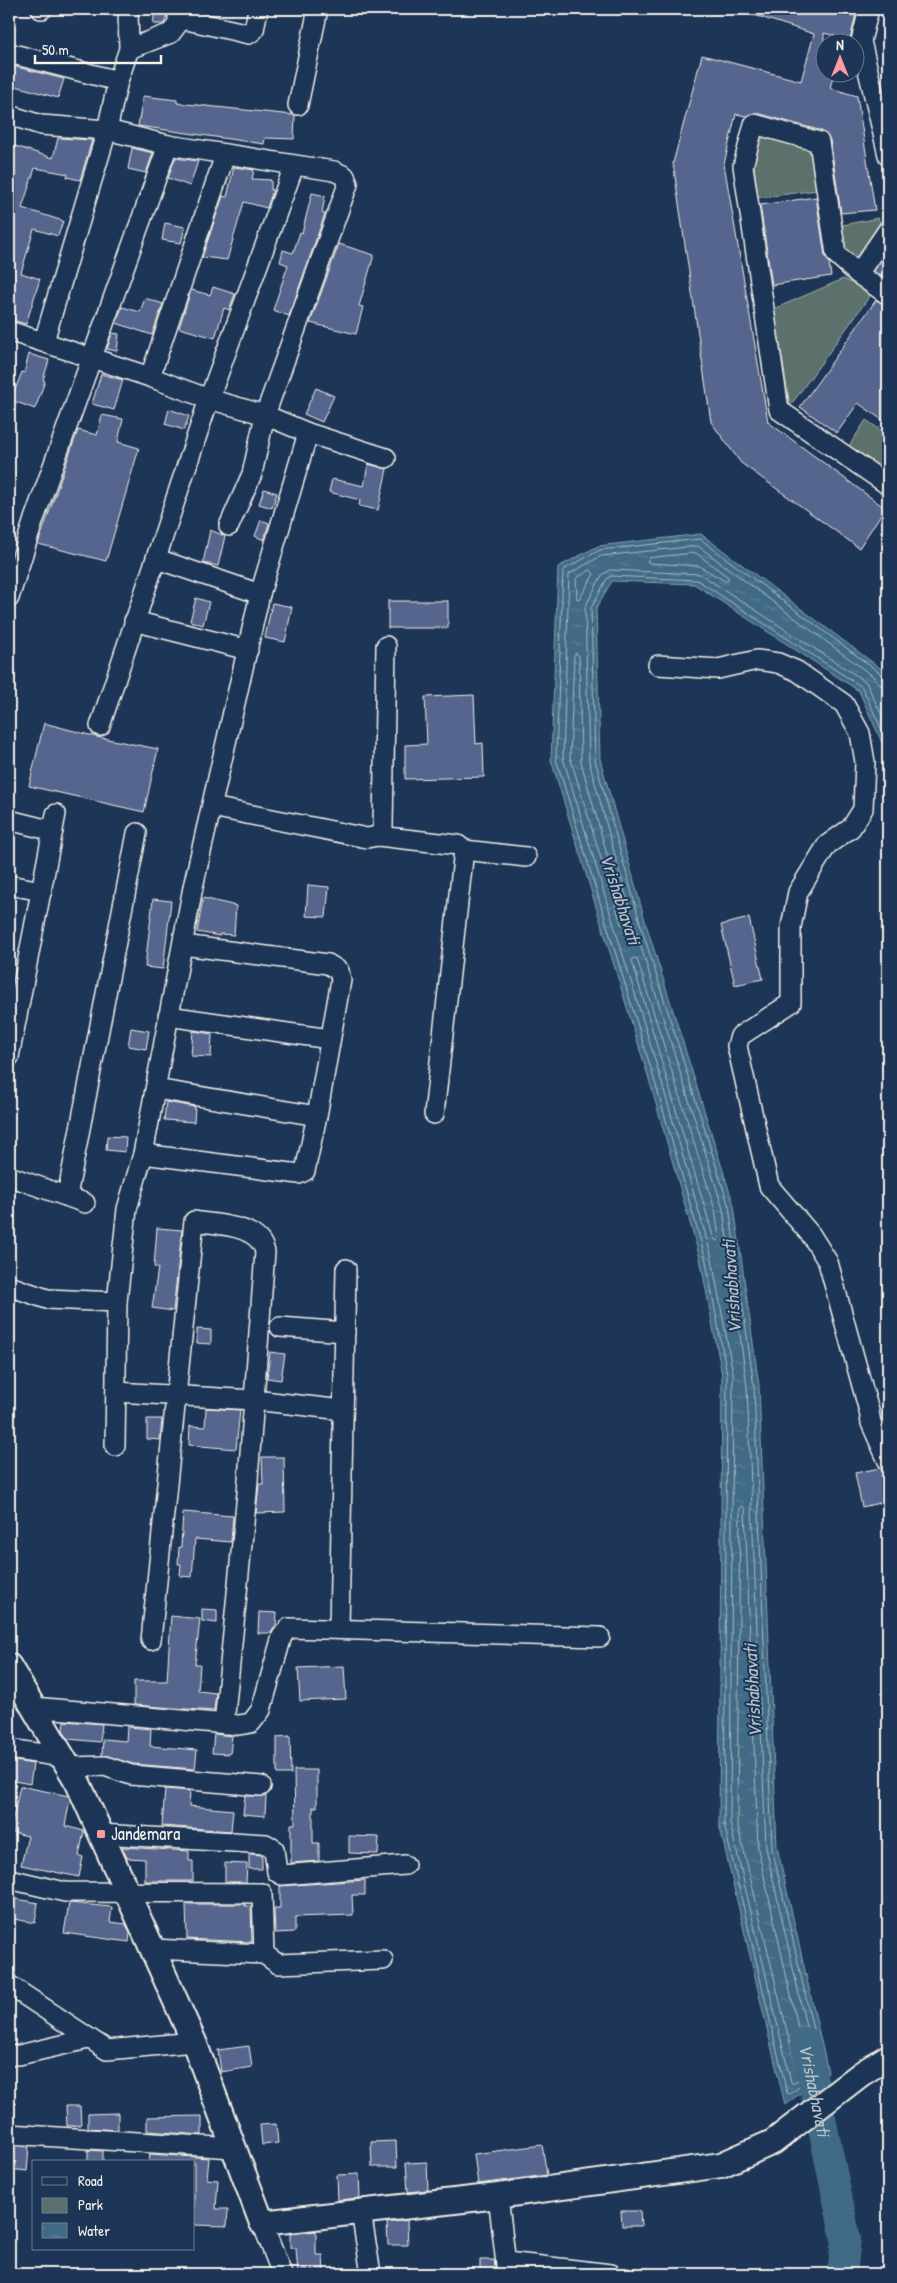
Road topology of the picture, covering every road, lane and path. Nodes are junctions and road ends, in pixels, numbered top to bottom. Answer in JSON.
{"nodes":[{"id":1,"x":128,"y":9,"type":"edge"},
{"id":2,"x":258,"y":9,"type":"edge"},
{"id":3,"x":318,"y":9,"type":"edge"},
{"id":4,"x":869,"y":9,"type":"edge"},
{"id":5,"x":179,"y":13,"type":"edge"},
{"id":6,"x":129,"y":49,"type":"junction"},
{"id":7,"x":9,"y":53,"type":"edge"},
{"id":8,"x":118,"y":81,"type":"junction"},
{"id":9,"x":298,"y":104,"type":"dead end"},
{"id":10,"x":9,"y":115,"type":"edge"},
{"id":11,"x":107,"y":130,"type":"junction"},
{"id":12,"x":168,"y":145,"type":"junction"},
{"id":13,"x":888,"y":154,"type":"edge"},
{"id":14,"x":225,"y":155,"type":"junction"},
{"id":15,"x":294,"y":166,"type":"junction"},
{"id":16,"x":888,"y":230,"type":"edge"},
{"id":17,"x":858,"y":274,"type":"junction"},
{"id":18,"x":888,"y":294,"type":"edge"},
{"id":19,"x":9,"y":330,"type":"edge"},
{"id":20,"x":44,"y":342,"type":"junction"},
{"id":21,"x":92,"y":359,"type":"junction"},
{"id":22,"x":150,"y":376,"type":"junction"},
{"id":23,"x":210,"y":399,"type":"junction"},
{"id":24,"x":265,"y":415,"type":"junction"},
{"id":25,"x":308,"y":433,"type":"junction"},
{"id":26,"x":386,"y":458,"type":"dead end"},
{"id":27,"x":888,"y":485,"type":"edge"},
{"id":28,"x":229,"y":526,"type":"dead end"},
{"id":29,"x":157,"y":559,"type":"junction"},
{"id":30,"x":260,"y":594,"type":"junction"},
{"id":31,"x":9,"y":598,"type":"edge"},
{"id":32,"x":134,"y":621,"type":"junction"},
{"id":33,"x":386,"y":646,"type":"dead end"},
{"id":34,"x":248,"y":650,"type":"junction"},
{"id":35,"x":658,"y":665,"type":"dead end"},
{"id":36,"x":100,"y":726,"type":"dead end"},
{"id":37,"x":212,"y":807,"type":"junction"},
{"id":38,"x":9,"y":820,"type":"edge"},
{"id":39,"x":137,"y":833,"type":"dead end"},
{"id":40,"x":378,"y":836,"type":"junction"},
{"id":41,"x":464,"y":850,"type":"junction"},
{"id":42,"x":526,"y":857,"type":"dead end"},
{"id":43,"x":9,"y":885,"type":"edge"},
{"id":44,"x":42,"y":891,"type":"junction"},
{"id":45,"x":183,"y":945,"type":"junction"},
{"id":46,"x":168,"y":1016,"type":"junction"},
{"id":47,"x":330,"y":1039,"type":"junction"},
{"id":48,"x":9,"y":1057,"type":"edge"},
{"id":49,"x":156,"y":1090,"type":"junction"},
{"id":50,"x":434,"y":1114,"type":"dead end"},
{"id":51,"x":317,"y":1116,"type":"junction"},
{"id":52,"x":143,"y":1154,"type":"junction"},
{"id":53,"x":9,"y":1176,"type":"edge"},
{"id":54,"x":67,"y":1196,"type":"junction"},
{"id":55,"x":85,"y":1203,"type":"dead end"},
{"id":56,"x":346,"y":1269,"type":"dead end"},
{"id":57,"x":9,"y":1286,"type":"edge"},
{"id":58,"x":117,"y":1302,"type":"junction"},
{"id":59,"x":280,"y":1327,"type":"dead end"},
{"id":60,"x":345,"y":1332,"type":"junction"},
{"id":61,"x":116,"y":1392,"type":"junction"},
{"id":62,"x":176,"y":1395,"type":"junction"},
{"id":63,"x":254,"y":1400,"type":"junction"},
{"id":64,"x":343,"y":1410,"type":"junction"},
{"id":65,"x":115,"y":1446,"type":"dead end"},
{"id":66,"x":888,"y":1460,"type":"edge"},
{"id":67,"x":339,"y":1629,"type":"junction"},
{"id":68,"x":600,"y":1637,"type":"dead end"},
{"id":69,"x":151,"y":1640,"type":"dead end"},
{"id":70,"x":9,"y":1666,"type":"edge"},
{"id":71,"x":33,"y":1707,"type":"junction"},
{"id":72,"x":224,"y":1724,"type":"junction"},
{"id":73,"x":9,"y":1749,"type":"edge"},
{"id":74,"x":66,"y":1762,"type":"junction"},
{"id":75,"x":260,"y":1786,"type":"dead end"},
{"id":76,"x":101,"y":1834,"type":"junction"},
{"id":77,"x":405,"y":1865,"type":"dead end"},
{"id":78,"x":9,"y":1879,"type":"edge"},
{"id":79,"x":127,"y":1892,"type":"junction"},
{"id":80,"x":152,"y":1949,"type":"junction"},
{"id":81,"x":264,"y":1954,"type":"junction"},
{"id":82,"x":383,"y":1960,"type":"dead end"},
{"id":83,"x":9,"y":1985,"type":"edge"},
{"id":84,"x":88,"y":2039,"type":"junction"},
{"id":85,"x":194,"y":2042,"type":"junction"},
{"id":86,"x":9,"y":2055,"type":"edge"},
{"id":87,"x":888,"y":2058,"type":"edge"},
{"id":88,"x":9,"y":2134,"type":"edge"},
{"id":89,"x":234,"y":2148,"type":"junction"},
{"id":90,"x":498,"y":2196,"type":"junction"},
{"id":91,"x":361,"y":2212,"type":"junction"},
{"id":92,"x":262,"y":2223,"type":"junction"},
{"id":93,"x":507,"y":2268,"type":"edge"},
{"id":94,"x":282,"y":2274,"type":"edge"},
{"id":95,"x":370,"y":2274,"type":"edge"},
{"id":96,"x":611,"y":2274,"type":"edge"}],
"edges":[{"from":1,"to":6,"type":"street"},
{"from":2,"to":5,"type":"street"},
{"from":3,"to":9,"type":"street"},
{"from":4,"to":13,"type":"street"},
{"from":5,"to":6,"type":"street"},
{"from":6,"to":8,"type":"street"},
{"from":7,"to":8,"type":"street"},
{"from":8,"to":11,"type":"street"},
{"from":10,"to":11,"type":"street"},
{"from":11,"to":12,"type":"street"},
{"from":11,"to":20,"type":"street"},
{"from":12,"to":14,"type":"street"},
{"from":12,"to":21,"type":"street"},
{"from":14,"to":15,"type":"street"},
{"from":14,"to":22,"type":"street"},
{"from":15,"to":23,"type":"street"},
{"from":15,"to":24,"type":"street"},
{"from":16,"to":17,"type":"street"},
{"from":17,"to":18,"type":"street"},
{"from":17,"to":27,"type":"street"},
{"from":19,"to":20,"type":"street"},
{"from":20,"to":21,"type":"street"},
{"from":21,"to":22,"type":"street"},
{"from":21,"to":31,"type":"street"},
{"from":22,"to":23,"type":"street"},
{"from":23,"to":24,"type":"street"},
{"from":23,"to":29,"type":"street"},
{"from":24,"to":25,"type":"street"},
{"from":24,"to":28,"type":"street"},
{"from":25,"to":26,"type":"street"},
{"from":25,"to":30,"type":"street"},
{"from":29,"to":30,"type":"street"},
{"from":29,"to":32,"type":"street"},
{"from":30,"to":34,"type":"street"},
{"from":32,"to":34,"type":"street"},
{"from":32,"to":36,"type":"street"},
{"from":33,"to":40,"type":"street"},
{"from":34,"to":37,"type":"street"},
{"from":35,"to":66,"type":"street"},
{"from":37,"to":40,"type":"street"},
{"from":37,"to":45,"type":"street"},
{"from":38,"to":44,"type":"street"},
{"from":39,"to":54,"type":"street"},
{"from":40,"to":41,"type":"street"},
{"from":41,"to":42,"type":"street"},
{"from":41,"to":50,"type":"street"},
{"from":43,"to":44,"type":"street"},
{"from":44,"to":48,"type":"street"},
{"from":45,"to":46,"type":"street"},
{"from":45,"to":47,"type":"street"},
{"from":46,"to":47,"type":"street"},
{"from":46,"to":49,"type":"street"},
{"from":47,"to":51,"type":"street"},
{"from":49,"to":51,"type":"street"},
{"from":49,"to":52,"type":"street"},
{"from":51,"to":52,"type":"street"},
{"from":52,"to":58,"type":"street"},
{"from":53,"to":54,"type":"street"},
{"from":54,"to":55,"type":"street"},
{"from":56,"to":60,"type":"street"},
{"from":57,"to":58,"type":"street"},
{"from":58,"to":61,"type":"street"},
{"from":59,"to":60,"type":"street"},
{"from":60,"to":64,"type":"street"},
{"from":61,"to":62,"type":"street"},
{"from":61,"to":65,"type":"street"},
{"from":62,"to":63,"type":"street"},
{"from":62,"to":63,"type":"street"},
{"from":62,"to":69,"type":"street"},
{"from":63,"to":64,"type":"street"},
{"from":63,"to":72,"type":"street"},
{"from":64,"to":67,"type":"street"},
{"from":67,"to":68,"type":"street"},
{"from":67,"to":72,"type":"street"},
{"from":70,"to":71,"type":"street"},
{"from":71,"to":72,"type":"street"},
{"from":71,"to":74,"type":"street"},
{"from":73,"to":74,"type":"street"},
{"from":74,"to":75,"type":"street"},
{"from":74,"to":76,"type":"street"},
{"from":76,"to":77,"type":"street"},
{"from":76,"to":79,"type":"street"},
{"from":78,"to":79,"type":"street"},
{"from":79,"to":80,"type":"street"},
{"from":79,"to":81,"type":"street"},
{"from":80,"to":81,"type":"street"},
{"from":80,"to":85,"type":"street"},
{"from":81,"to":82,"type":"street"},
{"from":83,"to":84,"type":"street"},
{"from":84,"to":85,"type":"street"},
{"from":84,"to":86,"type":"street"},
{"from":85,"to":89,"type":"street"},
{"from":87,"to":90,"type":"street"},
{"from":88,"to":89,"type":"street"},
{"from":89,"to":92,"type":"street"},
{"from":90,"to":91,"type":"street"},
{"from":90,"to":93,"type":"street"},
{"from":91,"to":92,"type":"street"},
{"from":91,"to":95,"type":"street"},
{"from":92,"to":94,"type":"street"},
{"from":93,"to":96,"type":"street"}]}
